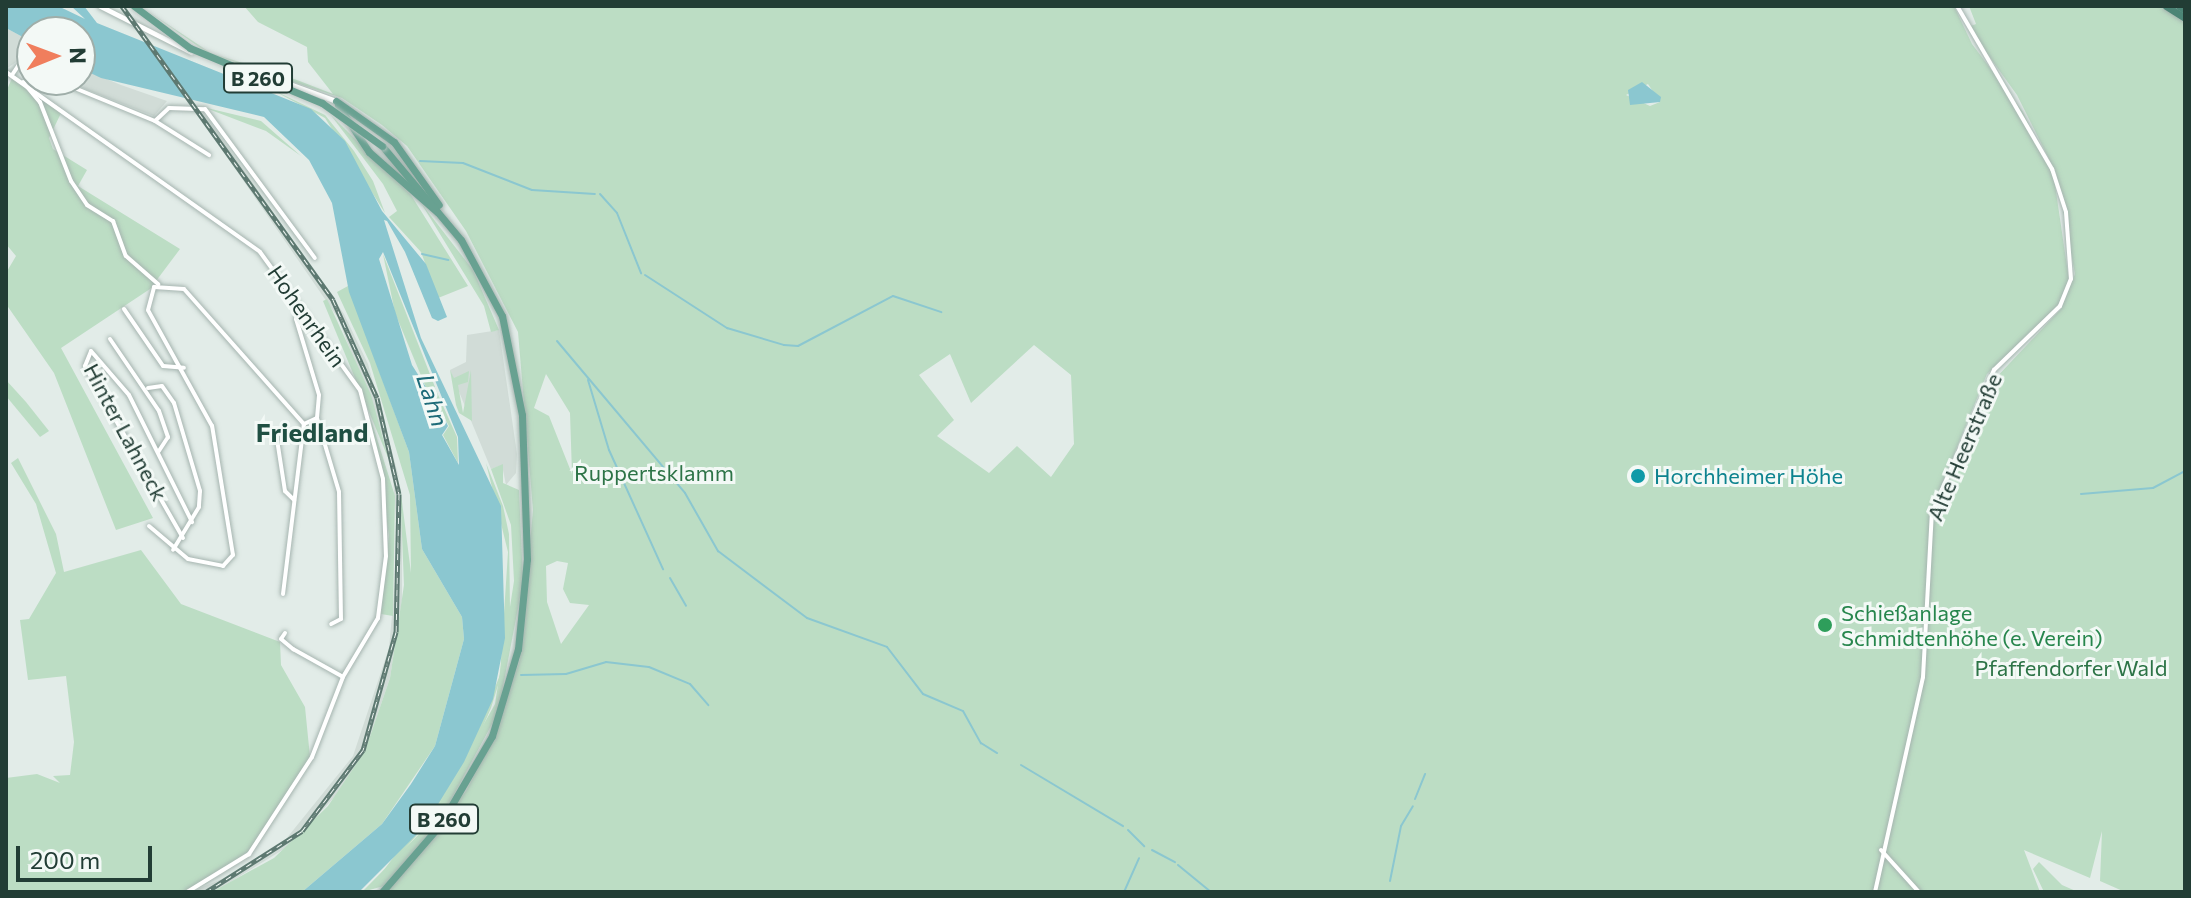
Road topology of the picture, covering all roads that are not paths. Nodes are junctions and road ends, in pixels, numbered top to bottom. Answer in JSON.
{"nodes":[{"id":1,"x":100,"y":6,"type":"edge"},
{"id":2,"x":134,"y":6,"type":"edge"},
{"id":3,"x":1957,"y":6,"type":"edge"},
{"id":4,"x":2166,"y":6,"type":"edge"},
{"id":5,"x":2179,"y":6,"type":"edge"},
{"id":6,"x":2185,"y":10,"type":"edge"},
{"id":7,"x":2185,"y":18,"type":"edge"},
{"id":8,"x":16,"y":69,"type":"edge"},
{"id":9,"x":6,"y":72,"type":"edge"},
{"id":10,"x":12,"y":75,"type":"junction"},
{"id":11,"x":16,"y":77,"type":"edge"},
{"id":12,"x":35,"y":96,"type":"edge"},
{"id":13,"x":45,"y":96,"type":"edge"},
{"id":14,"x":94,"y":96,"type":"edge"},
{"id":15,"x":336,"y":101,"type":"junction"},
{"id":16,"x":155,"y":121,"type":"junction"},
{"id":17,"x":209,"y":155,"type":"dead end"},
{"id":18,"x":445,"y":218,"type":"junction"},
{"id":19,"x":315,"y":258,"type":"dead end"},
{"id":20,"x":158,"y":285,"type":"junction"},
{"id":21,"x":124,"y":309,"type":"dead end"},
{"id":22,"x":301,"y":310,"type":"junction"},
{"id":23,"x":110,"y":339,"type":"dead end"},
{"id":24,"x":184,"y":368,"type":"junction"},
{"id":25,"x":148,"y":388,"type":"junction"},
{"id":26,"x":317,"y":418,"type":"junction"},
{"id":27,"x":304,"y":424,"type":"junction"},
{"id":28,"x":276,"y":433,"type":"dead end"},
{"id":29,"x":159,"y":451,"type":"junction"},
{"id":30,"x":294,"y":501,"type":"junction"},
{"id":31,"x":192,"y":522,"type":"junction"},
{"id":32,"x":149,"y":526,"type":"dead end"},
{"id":33,"x":183,"y":538,"type":"junction"},
{"id":34,"x":173,"y":550,"type":"junction"},
{"id":35,"x":283,"y":594,"type":"dead end"},
{"id":36,"x":331,"y":624,"type":"dead end"},
{"id":37,"x":285,"y":633,"type":"dead end"},
{"id":38,"x":343,"y":677,"type":"junction"},
{"id":39,"x":1881,"y":850,"type":"junction"},
{"id":40,"x":187,"y":892,"type":"edge"},
{"id":41,"x":382,"y":892,"type":"edge"},
{"id":42,"x":1875,"y":892,"type":"edge"},
{"id":43,"x":1919,"y":892,"type":"edge"}],
"edges":[{"from":1,"to":15,"type":"street"},
{"from":2,"to":18,"type":"main road","number":"B 260","bridge":true},
{"from":3,"to":39,"type":"street","name":"Alte Heerstraße"},
{"from":4,"to":7,"type":"highway"},
{"from":5,"to":6,"type":"highway"},
{"from":8,"to":10,"type":"street"},
{"from":9,"to":10,"type":"street","name":"Hohenrhein"},
{"from":10,"to":11,"type":"street","name":"Hohenrhein"},
{"from":12,"to":20,"type":"street"},
{"from":13,"to":22,"type":"street","name":"Hohenrhein"},
{"from":14,"to":16,"type":"street"},
{"from":15,"to":18,"type":"main road","number":"B 260"},
{"from":15,"to":18,"type":"main road","number":"B 260"},
{"from":16,"to":17,"type":"street"},
{"from":16,"to":19,"type":"street"},
{"from":18,"to":41,"type":"main road","number":"B 260"},
{"from":20,"to":24,"type":"street"},
{"from":20,"to":27,"type":"street"},
{"from":21,"to":24,"type":"street"},
{"from":22,"to":26,"type":"street"},
{"from":22,"to":38,"type":"street","name":"Hohenrhein"},
{"from":23,"to":25,"type":"street","name":"Hinter Lahneck"},
{"from":24,"to":34,"type":"street"},
{"from":25,"to":29,"type":"street","name":"Hinter Lahneck"},
{"from":25,"to":31,"type":"street","name":"Hinter Lahneck"},
{"from":26,"to":27,"type":"street"},
{"from":26,"to":36,"type":"street"},
{"from":27,"to":30,"type":"street"},
{"from":28,"to":30,"type":"street"},
{"from":29,"to":31,"type":"street","name":"Hinter Lahneck"},
{"from":29,"to":33,"type":"street","name":"Hinter Lahneck"},
{"from":30,"to":35,"type":"street"},
{"from":31,"to":33,"type":"street","name":"Hinter Lahneck"},
{"from":32,"to":34,"type":"street"},
{"from":33,"to":34,"type":"street","name":"Hinter Lahneck"},
{"from":37,"to":38,"type":"street"},
{"from":38,"to":40,"type":"street","name":"Hohenrhein"},
{"from":39,"to":42,"type":"street","name":"Alte Heerstraße"},
{"from":39,"to":43,"type":"street"}]}
